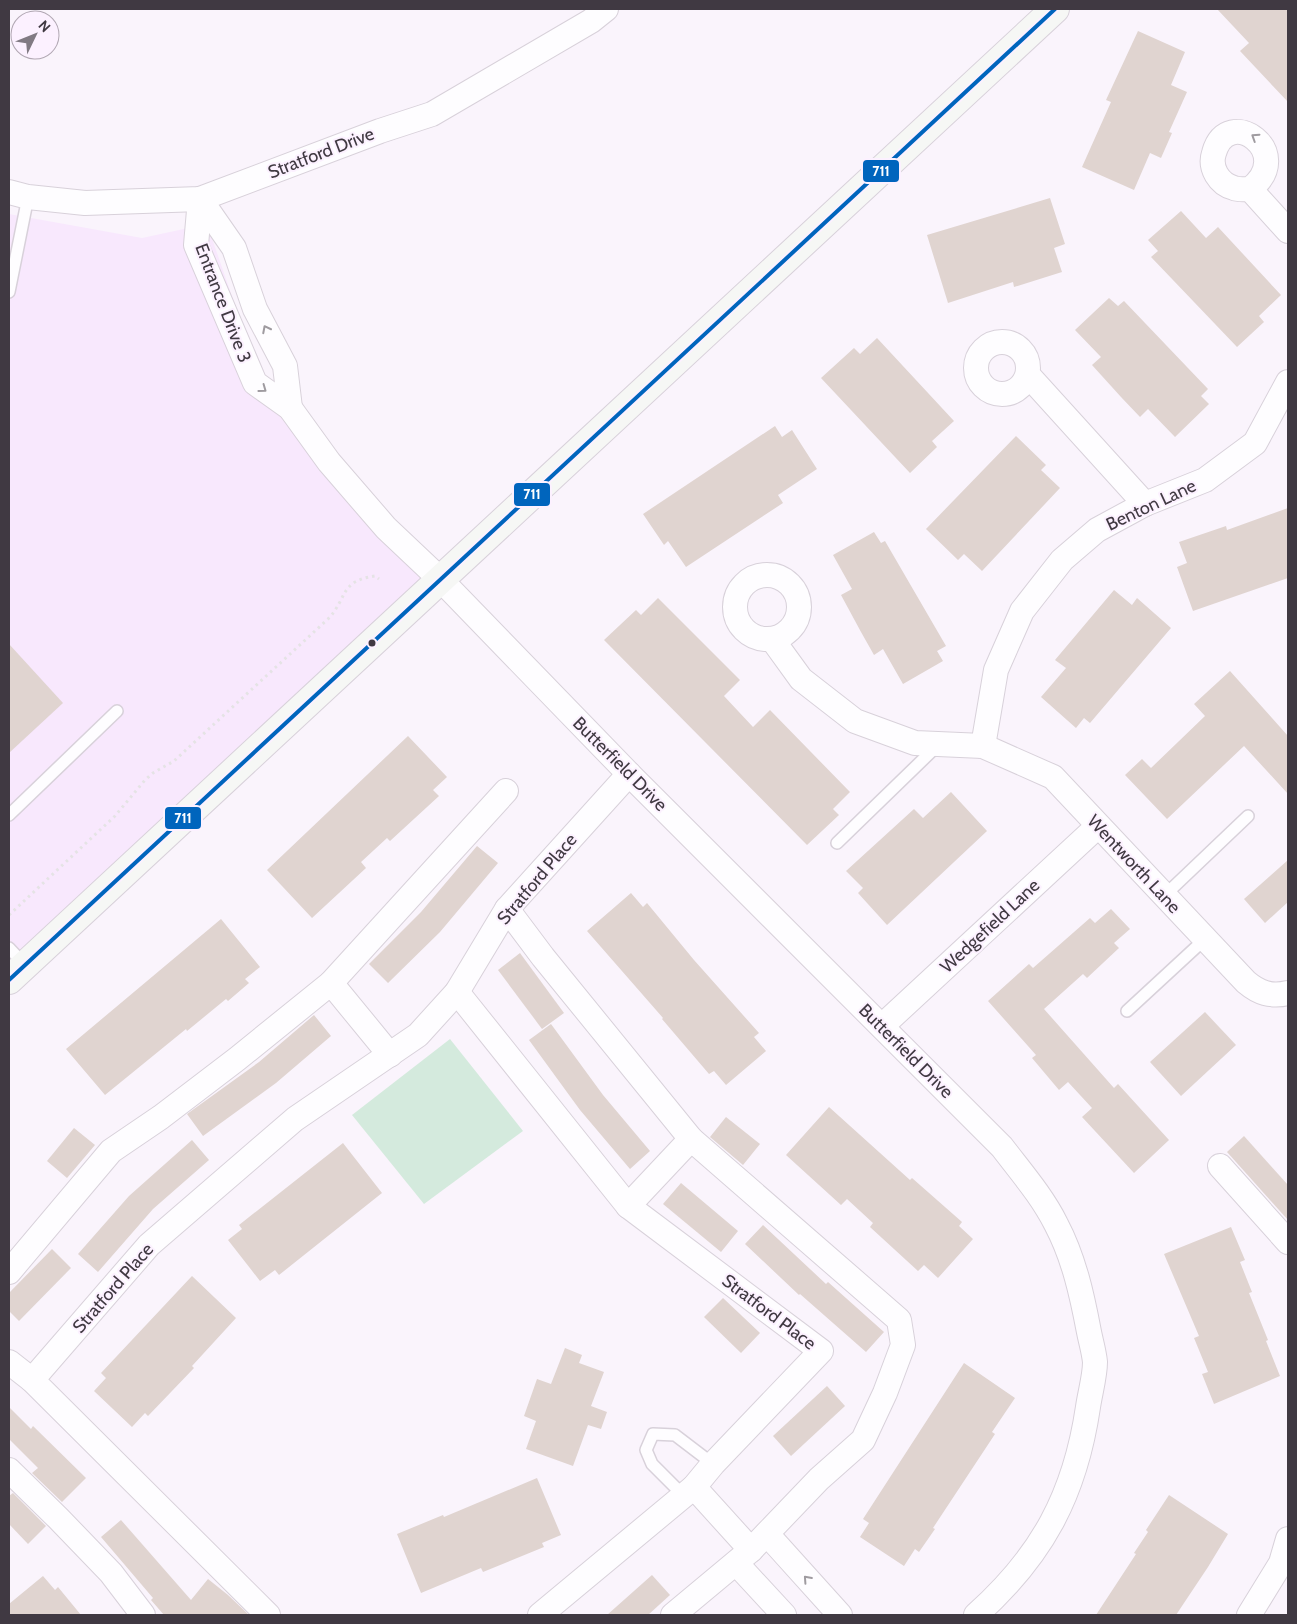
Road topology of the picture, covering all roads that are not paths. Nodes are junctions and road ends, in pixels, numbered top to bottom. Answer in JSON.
{"nodes":[{"id":1,"x":606,"y":9,"type":"edge"},
{"id":2,"x":1056,"y":9,"type":"edge"},
{"id":3,"x":1250,"y":189,"type":"dead end"},
{"id":4,"x":19,"y":195,"type":"edge"},
{"id":5,"x":200,"y":199,"type":"junction"},
{"id":6,"x":1288,"y":231,"type":"edge"},
{"id":7,"x":9,"y":292,"type":"edge"},
{"id":8,"x":1028,"y":375,"type":"dead end"},
{"id":9,"x":1288,"y":382,"type":"edge"},
{"id":10,"x":290,"y":408,"type":"junction"},
{"id":11,"x":1145,"y":504,"type":"junction"},
{"id":12,"x":441,"y":580,"type":"junction"},
{"id":13,"x":772,"y":639,"type":"dead end"},
{"id":14,"x":117,"y":711,"type":"dead end"},
{"id":15,"x":939,"y":744,"type":"junction"},
{"id":16,"x":982,"y":746,"type":"junction"},
{"id":17,"x":629,"y":774,"type":"junction"},
{"id":18,"x":506,"y":790,"type":"dead end"},
{"id":19,"x":9,"y":815,"type":"edge"},
{"id":20,"x":1248,"y":816,"type":"dead end"},
{"id":21,"x":1098,"y":826,"type":"junction"},
{"id":22,"x":837,"y":843,"type":"dead end"},
{"id":23,"x":1164,"y":896,"type":"junction"},
{"id":24,"x":507,"y":909,"type":"junction"},
{"id":25,"x":1205,"y":939,"type":"junction"},
{"id":26,"x":14,"y":965,"type":"edge"},
{"id":27,"x":331,"y":983,"type":"junction"},
{"id":28,"x":457,"y":992,"type":"junction"},
{"id":29,"x":1281,"y":994,"type":"edge"},
{"id":30,"x":1127,"y":1011,"type":"dead end"},
{"id":31,"x":882,"y":1026,"type":"junction"},
{"id":32,"x":390,"y":1055,"type":"junction"},
{"id":33,"x":690,"y":1139,"type":"junction"},
{"id":34,"x":1220,"y":1166,"type":"dead end"},
{"id":35,"x":628,"y":1206,"type":"junction"},
{"id":36,"x":1288,"y":1242,"type":"edge"},
{"id":37,"x":9,"y":1272,"type":"edge"},
{"id":38,"x":9,"y":1362,"type":"edge"},
{"id":39,"x":32,"y":1380,"type":"junction"},
{"id":40,"x":713,"y":1464,"type":"junction"},
{"id":41,"x":9,"y":1470,"type":"edge"},
{"id":42,"x":689,"y":1491,"type":"junction"},
{"id":43,"x":1288,"y":1539,"type":"edge"},
{"id":44,"x":751,"y":1549,"type":"junction"},
{"id":45,"x":1285,"y":1566,"type":"edge"},
{"id":46,"x":143,"y":1615,"type":"edge"},
{"id":47,"x":268,"y":1615,"type":"edge"},
{"id":48,"x":540,"y":1615,"type":"edge"},
{"id":49,"x":673,"y":1615,"type":"edge"},
{"id":50,"x":784,"y":1615,"type":"edge"},
{"id":51,"x":840,"y":1615,"type":"edge"},
{"id":52,"x":976,"y":1615,"type":"edge"},
{"id":53,"x":1249,"y":1615,"type":"edge"}],
"edges":[{"from":1,"to":5,"type":"street","name":"Stratford Drive"},
{"from":2,"to":12,"type":"street"},
{"from":3,"to":6,"type":"street"},
{"from":4,"to":5,"type":"street","name":"Stratford Drive"},
{"from":4,"to":7,"type":"lane"},
{"from":10,"to":5,"type":"street","name":"Entrance Drive 3","one_way":true},
{"from":5,"to":10,"type":"street","name":"Entrance Drive 3","one_way":true},
{"from":8,"to":11,"type":"street"},
{"from":9,"to":11,"type":"street","name":"Benton Lane"},
{"from":10,"to":12,"type":"street","name":"Entrance Drive 3"},
{"from":11,"to":16,"type":"street","name":"Benton Lane"},
{"from":12,"to":17,"type":"street","name":"Butterfield Drive"},
{"from":12,"to":26,"type":"street"},
{"from":13,"to":15,"type":"street"},
{"from":14,"to":19,"type":"lane"},
{"from":15,"to":16,"type":"street"},
{"from":15,"to":22,"type":"lane"},
{"from":16,"to":21,"type":"street","name":"Wentworth Lane"},
{"from":17,"to":24,"type":"street","name":"Stratford Place"},
{"from":17,"to":31,"type":"street","name":"Butterfield Drive"},
{"from":18,"to":27,"type":"street"},
{"from":20,"to":23,"type":"lane"},
{"from":21,"to":23,"type":"street","name":"Wentworth Lane"},
{"from":21,"to":31,"type":"street","name":"Wedgefield Lane"},
{"from":23,"to":25,"type":"street","name":"Wentworth Lane"},
{"from":24,"to":28,"type":"street","name":"Stratford Place"},
{"from":24,"to":33,"type":"street"},
{"from":25,"to":29,"type":"street","name":"Wentworth Lane"},
{"from":25,"to":30,"type":"lane"},
{"from":27,"to":32,"type":"street"},
{"from":27,"to":37,"type":"street"},
{"from":28,"to":32,"type":"street","name":"Stratford Place"},
{"from":28,"to":35,"type":"street","name":"Stratford Place"},
{"from":31,"to":52,"type":"street","name":"Butterfield Drive"},
{"from":32,"to":39,"type":"street","name":"Stratford Place"},
{"from":33,"to":35,"type":"street"},
{"from":33,"to":44,"type":"street"},
{"from":34,"to":36,"type":"street"},
{"from":35,"to":40,"type":"street","name":"Stratford Place"},
{"from":38,"to":39,"type":"street"},
{"from":39,"to":47,"type":"street"},
{"from":40,"to":42,"type":"street","name":"Stratford Place"},
{"from":40,"to":42,"type":"lane"},
{"from":41,"to":46,"type":"street"},
{"from":42,"to":44,"type":"street"},
{"from":42,"to":48,"type":"street","name":"Stratford Place"},
{"from":43,"to":45,"type":"street"},
{"from":44,"to":49,"type":"street"},
{"from":44,"to":50,"type":"street"},
{"from":51,"to":44,"type":"street","one_way":true},
{"from":45,"to":53,"type":"street"}]}
